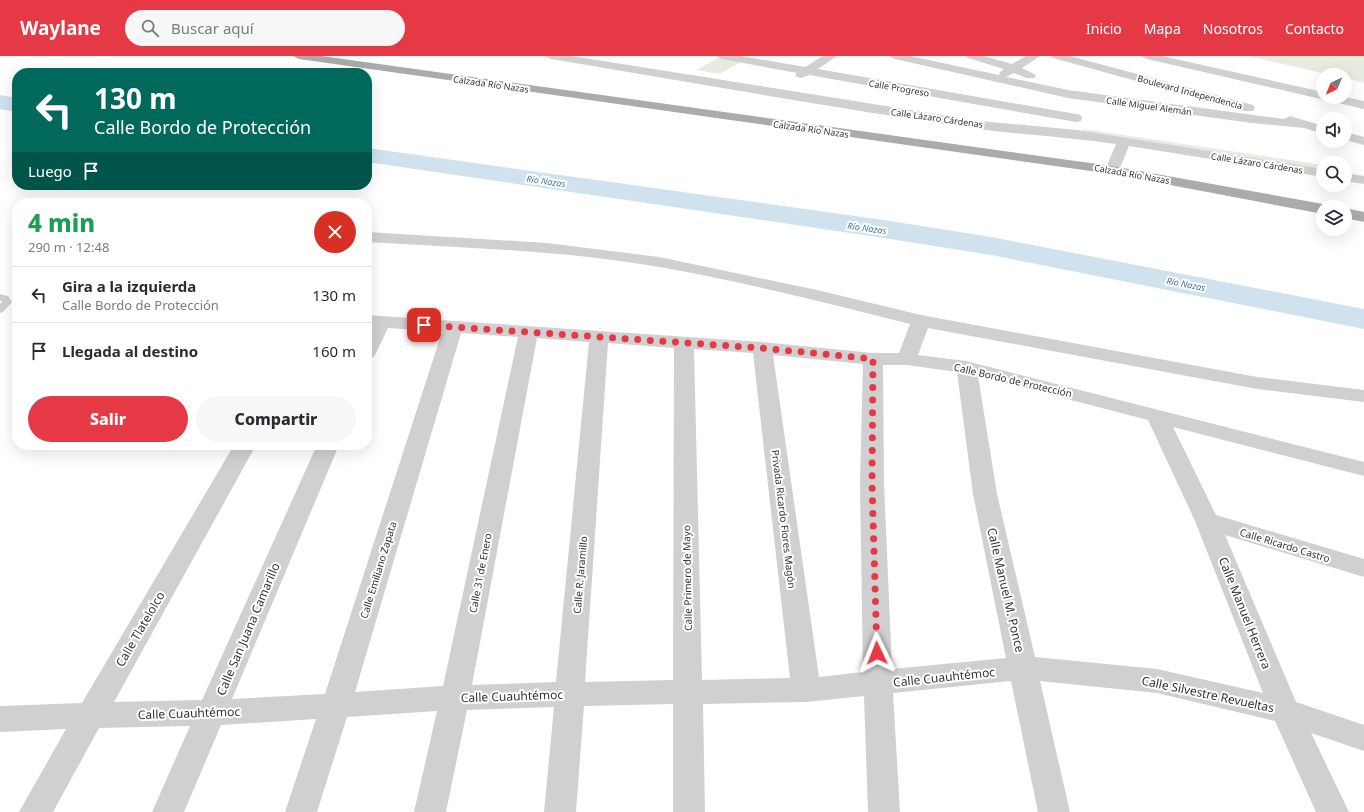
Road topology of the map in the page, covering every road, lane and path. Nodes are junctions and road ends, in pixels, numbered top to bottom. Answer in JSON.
{"nodes":[{"id":1,"x":299,"y":56,"type":"edge"},
{"id":2,"x":551,"y":56,"type":"edge"},
{"id":3,"x":613,"y":56,"type":"edge"},
{"id":4,"x":722,"y":56,"type":"edge"},
{"id":5,"x":830,"y":56,"type":"edge"},
{"id":6,"x":895,"y":56,"type":"edge"},
{"id":7,"x":972,"y":56,"type":"edge"},
{"id":8,"x":1034,"y":56,"type":"edge"},
{"id":9,"x":1057,"y":56,"type":"edge"},
{"id":10,"x":1147,"y":56,"type":"edge"},
{"id":11,"x":1013,"y":68,"type":"junction"},
{"id":12,"x":807,"y":71,"type":"junction"},
{"id":13,"x":997,"y":80,"type":"junction"},
{"id":14,"x":784,"y":85,"type":"junction"},
{"id":15,"x":1068,"y":94,"type":"junction"},
{"id":16,"x":1316,"y":94,"type":"edge"},
{"id":17,"x":1352,"y":102,"type":"edge"},
{"id":18,"x":1364,"y":105,"type":"edge"},
{"id":19,"x":1005,"y":107,"type":"junction"},
{"id":20,"x":1000,"y":121,"type":"junction"},
{"id":21,"x":1302,"y":125,"type":"junction"},
{"id":22,"x":1077,"y":127,"type":"junction"},
{"id":23,"x":1316,"y":128,"type":"edge"},
{"id":24,"x":1040,"y":130,"type":"junction"},
{"id":25,"x":1352,"y":138,"type":"edge"},
{"id":26,"x":1364,"y":141,"type":"edge"},
{"id":27,"x":1124,"y":142,"type":"junction"},
{"id":28,"x":1316,"y":163,"type":"edge"},
{"id":29,"x":1352,"y":169,"type":"edge"},
{"id":30,"x":1112,"y":170,"type":"junction"},
{"id":31,"x":1364,"y":170,"type":"edge"},
{"id":32,"x":1316,"y":173,"type":"edge"},
{"id":33,"x":1352,"y":178,"type":"edge"},
{"id":34,"x":1364,"y":180,"type":"edge"},
{"id":35,"x":1316,"y":208,"type":"edge"},
{"id":36,"x":1352,"y":214,"type":"edge"},
{"id":37,"x":1364,"y":217,"type":"edge"},
{"id":38,"x":372,"y":237,"type":"edge"},
{"id":39,"x":0,"y":297,"type":"edge"},
{"id":40,"x":0,"y":310,"type":"edge"},
{"id":41,"x":374,"y":321,"type":"edge"},
{"id":42,"x":921,"y":321,"type":"junction"},
{"id":43,"x":453,"y":327,"type":"junction"},
{"id":44,"x":528,"y":333,"type":"junction"},
{"id":45,"x":599,"y":337,"type":"junction"},
{"id":46,"x":684,"y":343,"type":"junction"},
{"id":47,"x":762,"y":348,"type":"junction"},
{"id":48,"x":873,"y":359,"type":"junction"},
{"id":49,"x":907,"y":359,"type":"junction"},
{"id":50,"x":966,"y":367,"type":"junction"},
{"id":51,"x":1364,"y":396,"type":"edge"},
{"id":52,"x":1156,"y":415,"type":"junction"},
{"id":53,"x":243,"y":450,"type":"edge"},
{"id":54,"x":326,"y":450,"type":"edge"},
{"id":55,"x":1364,"y":469,"type":"edge"},
{"id":56,"x":1207,"y":522,"type":"junction"},
{"id":57,"x":1364,"y":568,"type":"edge"},
{"id":58,"x":1024,"y":668,"type":"junction"},
{"id":59,"x":878,"y":684,"type":"junction"},
{"id":60,"x":806,"y":690,"type":"junction"},
{"id":61,"x":688,"y":693,"type":"junction"},
{"id":62,"x":570,"y":694,"type":"junction"},
{"id":63,"x":455,"y":698,"type":"junction"},
{"id":64,"x":336,"y":705,"type":"junction"},
{"id":65,"x":1285,"y":711,"type":"junction"},
{"id":66,"x":212,"y":713,"type":"junction"},
{"id":67,"x":91,"y":715,"type":"junction"},
{"id":68,"x":0,"y":719,"type":"edge"},
{"id":69,"x":1364,"y":738,"type":"edge"},
{"id":70,"x":35,"y":812,"type":"edge"},
{"id":71,"x":168,"y":812,"type":"edge"},
{"id":72,"x":301,"y":812,"type":"edge"},
{"id":73,"x":430,"y":812,"type":"edge"},
{"id":74,"x":560,"y":812,"type":"edge"},
{"id":75,"x":688,"y":812,"type":"edge"},
{"id":76,"x":884,"y":812,"type":"edge"},
{"id":77,"x":1054,"y":812,"type":"edge"},
{"id":78,"x":1333,"y":812,"type":"edge"}],
"edges":[{"from":1,"to":30,"type":"main road","name":"Calzada Río Nazas"},
{"from":2,"to":24,"type":"street","name":"Calle Lázaro Cárdenas"},
{"from":3,"to":14,"type":"street"},
{"from":4,"to":12,"type":"street","name":"Calle Progreso"},
{"from":5,"to":12,"type":"street"},
{"from":6,"to":13,"type":"street","name":"Calle Miguel Alemán"},
{"from":7,"to":11,"type":"street"},
{"from":8,"to":11,"type":"street"},
{"from":9,"to":21,"type":"street","name":"Boulevard Independencia"},
{"from":10,"to":16,"type":"street"},
{"from":11,"to":13,"type":"street"},
{"from":11,"to":15,"type":"street"},
{"from":12,"to":14,"type":"street"},
{"from":12,"to":19,"type":"street","name":"Calle Progreso"},
{"from":13,"to":15,"type":"street","name":"Calle Miguel Alemán"},
{"from":13,"to":19,"type":"street"},
{"from":14,"to":20,"type":"street"},
{"from":15,"to":21,"type":"street","name":"Calle Miguel Alemán"},
{"from":15,"to":22,"type":"street"},
{"from":17,"to":18,"type":"street"},
{"from":19,"to":20,"type":"street"},
{"from":19,"to":22,"type":"street","name":"Calle Progreso"},
{"from":20,"to":24,"type":"street"},
{"from":21,"to":23,"type":"street","name":"Boulevard Independencia"},
{"from":22,"to":24,"type":"street","name":"Calle Lázaro Cárdenas"},
{"from":22,"to":27,"type":"street","name":"Calle Lázaro Cárdenas"},
{"from":22,"to":28,"type":"street"},
{"from":25,"to":26,"type":"street"},
{"from":27,"to":30,"type":"street"},
{"from":27,"to":32,"type":"street","name":"Calle Lázaro Cárdenas"},
{"from":29,"to":31,"type":"street"},
{"from":30,"to":35,"type":"main road","name":"Calzada Río Nazas"},
{"from":33,"to":34,"type":"street"},
{"from":36,"to":37,"type":"main road"},
{"from":38,"to":42,"type":"street"},
{"from":39,"to":40,"type":"lane"},
{"from":41,"to":43,"type":"street","name":"Calle Bordo de Protección"},
{"from":42,"to":49,"type":"street"},
{"from":42,"to":51,"type":"street"},
{"from":43,"to":44,"type":"street","name":"Calle Bordo de Protección"},
{"from":43,"to":64,"type":"street","name":"Calle Emiliano Zapata"},
{"from":44,"to":45,"type":"street","name":"Calle Bordo de Protección"},
{"from":44,"to":63,"type":"street","name":"Calle 31 de Enero"},
{"from":45,"to":46,"type":"street","name":"Calle Bordo de Protección"},
{"from":45,"to":62,"type":"street","name":"Calle R. Jaramillo"},
{"from":46,"to":47,"type":"street","name":"Calle Bordo de Protección"},
{"from":46,"to":61,"type":"street","name":"Calle Primero de Mayo"},
{"from":47,"to":48,"type":"street","name":"Calle Bordo de Protección"},
{"from":47,"to":60,"type":"street","name":"Privada Ricardo Flores Magón"},
{"from":48,"to":49,"type":"street","name":"Calle Bordo de Protección"},
{"from":48,"to":59,"type":"street"},
{"from":49,"to":50,"type":"street","name":"Calle Bordo de Protección"},
{"from":50,"to":52,"type":"street","name":"Calle Bordo de Protección"},
{"from":50,"to":58,"type":"street","name":"Calle Manuel M. Ponce"},
{"from":52,"to":55,"type":"street","name":"Calle Bordo de Protección"},
{"from":52,"to":56,"type":"street","name":"Calle Manuel Herrera"},
{"from":53,"to":67,"type":"street","name":"Calle Tlatelolco"},
{"from":54,"to":66,"type":"street","name":"Calle San Juana Camarillo"},
{"from":56,"to":57,"type":"street","name":"Calle Ricardo Castro"},
{"from":56,"to":65,"type":"street","name":"Calle Manuel Herrera"},
{"from":58,"to":59,"type":"street","name":"Calle Cuauhtémoc"},
{"from":58,"to":65,"type":"street","name":"Calle Silvestre Revueltas"},
{"from":58,"to":77,"type":"street","name":"Calle Manuel M. Ponce"},
{"from":59,"to":60,"type":"street","name":"Calle Cuauhtémoc"},
{"from":59,"to":76,"type":"street"},
{"from":60,"to":61,"type":"street","name":"Calle Cuauhtémoc"},
{"from":61,"to":62,"type":"street","name":"Calle Cuauhtémoc"},
{"from":61,"to":75,"type":"street","name":"Calle Primero de Mayo"},
{"from":62,"to":63,"type":"street","name":"Calle Cuauhtémoc"},
{"from":62,"to":74,"type":"street","name":"Calle R. Jaramillo"},
{"from":63,"to":64,"type":"street","name":"Calle Cuauhtémoc"},
{"from":63,"to":73,"type":"street","name":"Calle 31 de Enero"},
{"from":64,"to":66,"type":"street","name":"Calle Cuauhtémoc"},
{"from":64,"to":72,"type":"street","name":"Calle Emiliano Zapata"},
{"from":65,"to":69,"type":"street","name":"Calle Silvestre Revueltas"},
{"from":65,"to":78,"type":"street","name":"Calle Manuel Herrera"},
{"from":66,"to":67,"type":"street","name":"Calle Cuauhtémoc"},
{"from":66,"to":71,"type":"street","name":"Calle San Juana Camarillo"},
{"from":67,"to":68,"type":"street","name":"Calle Cuauhtémoc"},
{"from":67,"to":70,"type":"street","name":"Calle Tlatelolco"}]}
